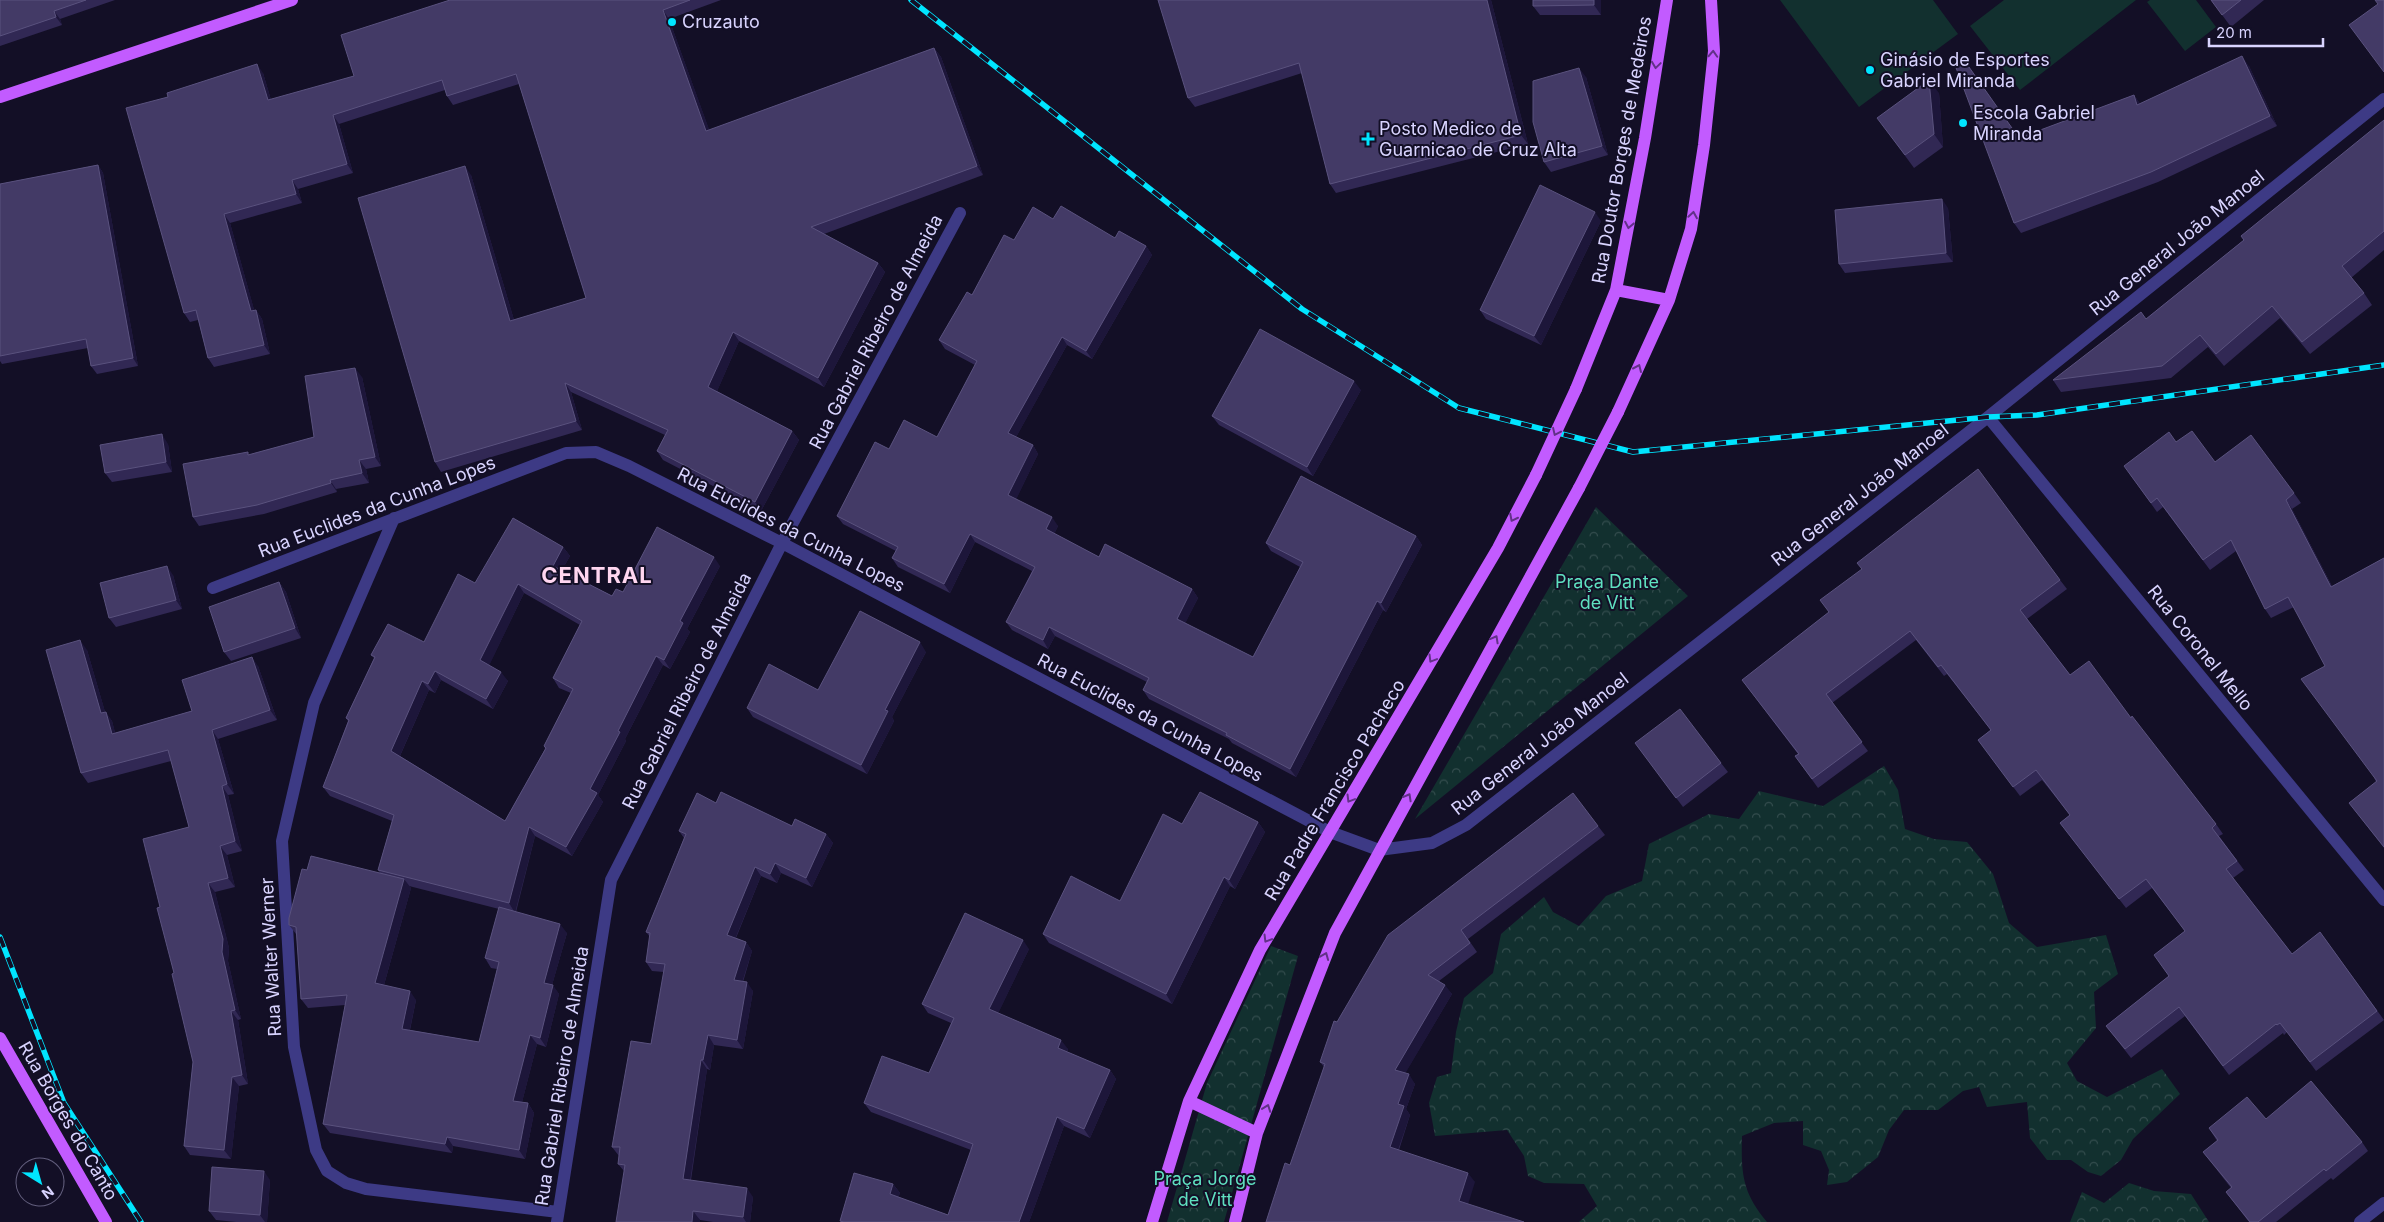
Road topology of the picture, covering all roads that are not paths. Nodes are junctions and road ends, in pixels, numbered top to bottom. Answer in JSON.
{"nodes":[{"id":1,"x":292,"y":0,"type":"edge"},
{"id":2,"x":1667,"y":0,"type":"edge"},
{"id":3,"x":1710,"y":0,"type":"edge"},
{"id":4,"x":0,"y":97,"type":"edge"},
{"id":5,"x":2384,"y":99,"type":"edge"},
{"id":6,"x":960,"y":213,"type":"dead end"},
{"id":7,"x":1616,"y":290,"type":"junction"},
{"id":8,"x":1669,"y":300,"type":"junction"},
{"id":9,"x":1576,"y":388,"type":"joint"},
{"id":10,"x":1988,"y":417,"type":"junction"},
{"id":11,"x":394,"y":518,"type":"junction"},
{"id":12,"x":782,"y":543,"type":"junction"},
{"id":13,"x":213,"y":588,"type":"dead end"},
{"id":14,"x":1330,"y":832,"type":"junction"},
{"id":15,"x":1379,"y":850,"type":"junction"},
{"id":16,"x":2384,"y":900,"type":"edge"},
{"id":17,"x":0,"y":1038,"type":"edge"},
{"id":18,"x":1189,"y":1101,"type":"junction"},
{"id":19,"x":1257,"y":1133,"type":"junction"},
{"id":20,"x":2384,"y":1203,"type":"edge"},
{"id":21,"x":558,"y":1217,"type":"edge"},
{"id":22,"x":106,"y":1222,"type":"edge"},
{"id":23,"x":1152,"y":1222,"type":"edge"},
{"id":24,"x":1235,"y":1222,"type":"edge"},
{"id":25,"x":2360,"y":1222,"type":"edge"}],
"edges":[{"from":1,"to":4,"type":"main road"},
{"from":2,"to":7,"type":"main road","name":"Rua Doutor Borges de Medeiros","one_way":true},
{"from":8,"to":3,"type":"main road","one_way":true},
{"from":5,"to":10,"type":"street","name":"Rua General João Manoel"},
{"from":6,"to":12,"type":"street","name":"Rua Gabriel Ribeiro de Almeida"},
{"from":7,"to":8,"type":"main road"},
{"from":7,"to":9,"type":"main road","name":"Rua Doutor Borges de Medeiros"},
{"from":15,"to":8,"type":"main road","one_way":true,"bridge":true},
{"from":9,"to":14,"type":"main road","name":"Rua Padre Francisco Pacheco","one_way":true,"bridge":true},
{"from":10,"to":15,"type":"street","name":"Rua General João Manoel"},
{"from":10,"to":16,"type":"street","name":"Rua Coronel Mello"},
{"from":11,"to":12,"type":"street","name":"Rua Euclides da Cunha Lopes"},
{"from":11,"to":13,"type":"street","name":"Rua Euclides da Cunha Lopes"},
{"from":11,"to":21,"type":"street","name":"Rua Walter Werner"},
{"from":12,"to":14,"type":"street","name":"Rua Euclides da Cunha Lopes"},
{"from":12,"to":21,"type":"street","name":"Rua Gabriel Ribeiro de Almeida"},
{"from":14,"to":15,"type":"street","name":"Rua General João Manoel"},
{"from":14,"to":18,"type":"main road","name":"Rua Padre Francisco Pacheco","one_way":true},
{"from":19,"to":15,"type":"main road","one_way":true},
{"from":17,"to":22,"type":"main road","name":"Rua Borges do Canto"},
{"from":18,"to":19,"type":"main road"},
{"from":18,"to":23,"type":"main road","name":"Rua Padre Francisco Pacheco"},
{"from":19,"to":24,"type":"main road"},
{"from":20,"to":25,"type":"street"}]}
